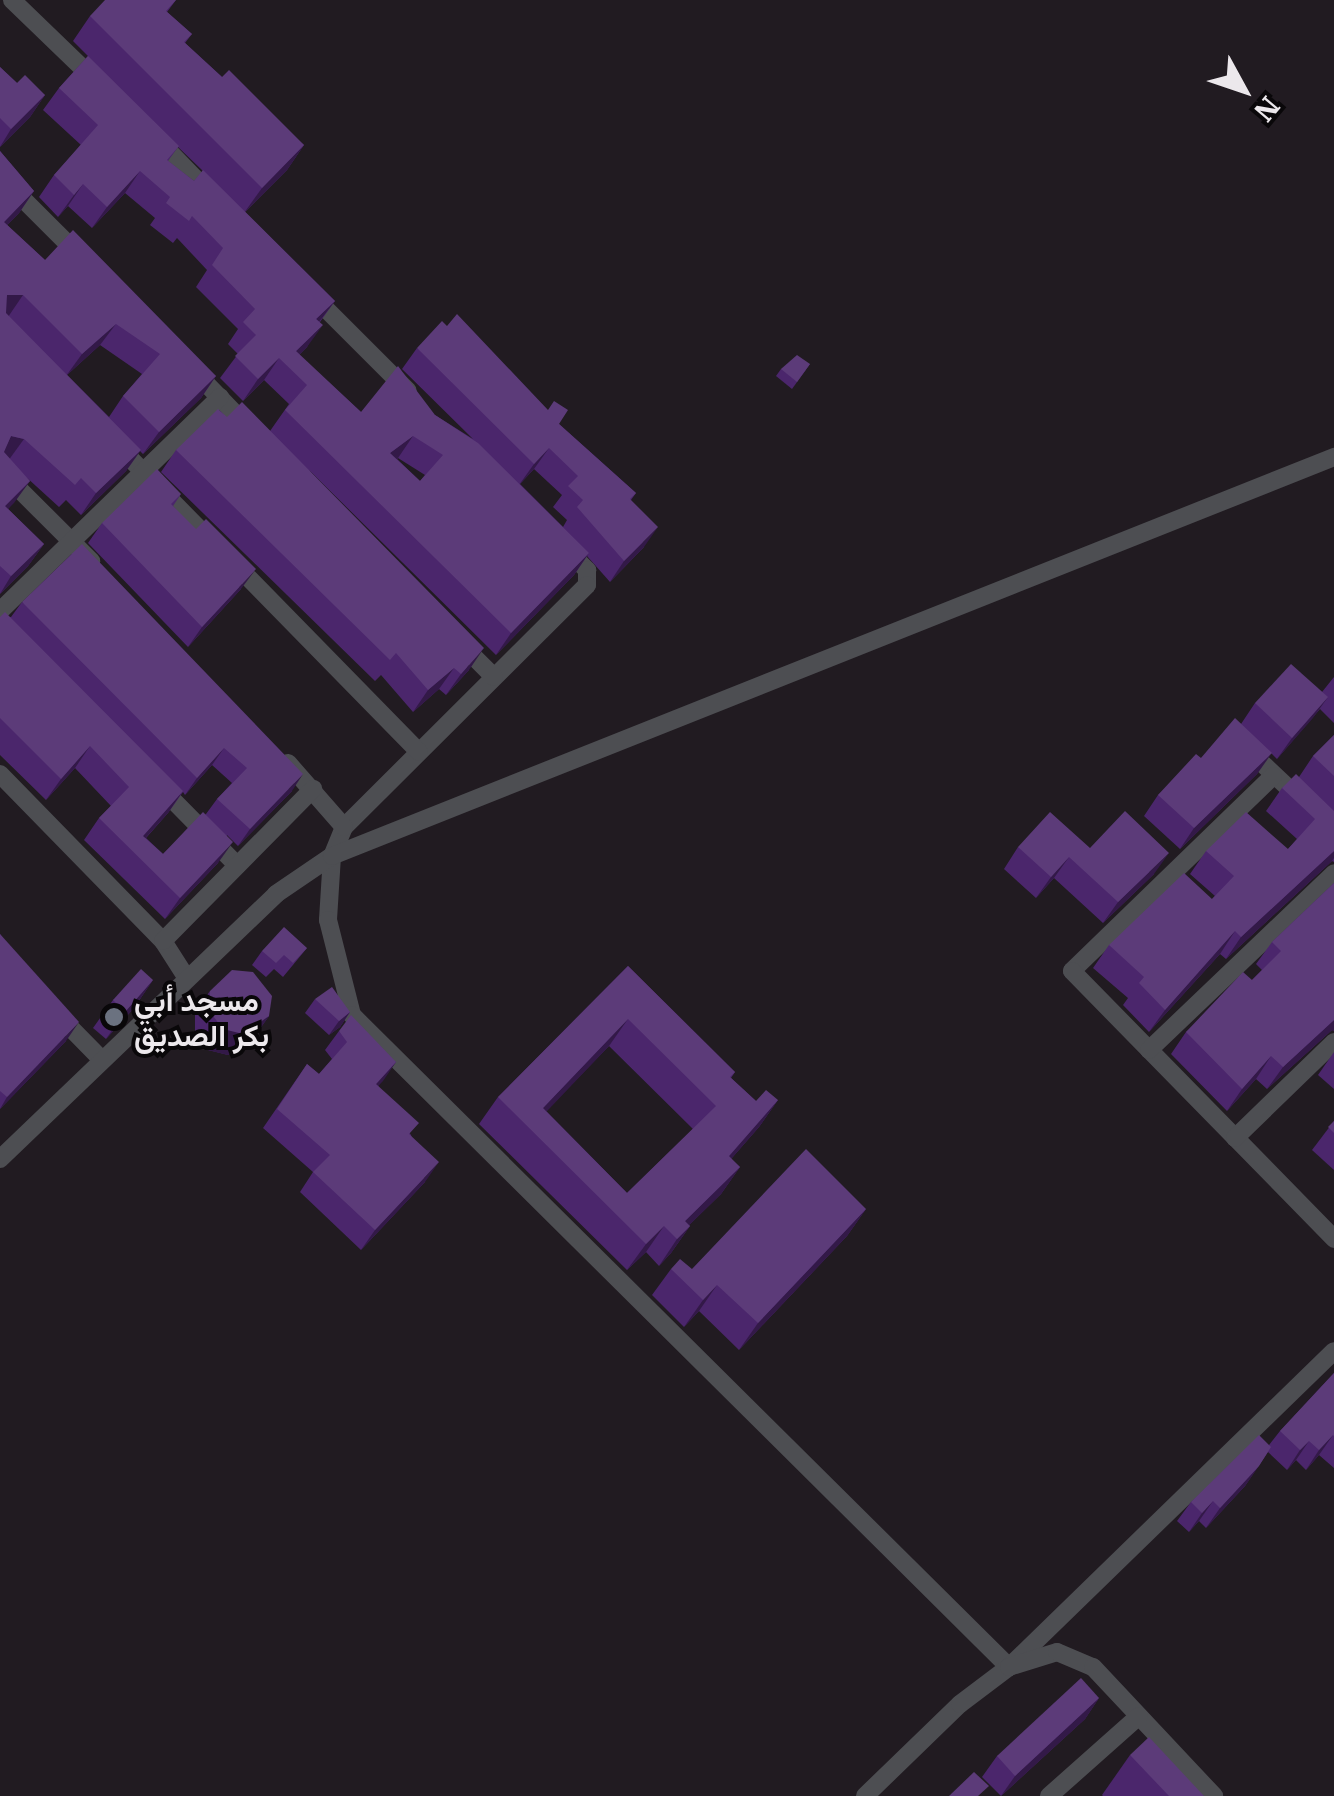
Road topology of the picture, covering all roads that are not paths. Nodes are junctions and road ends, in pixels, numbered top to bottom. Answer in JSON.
{"nodes":[{"id":1,"x":12,"y":0,"type":"edge"},
{"id":2,"x":107,"y":92,"type":"edge"},
{"id":3,"x":148,"y":131,"type":"edge"},
{"id":4,"x":0,"y":176,"type":"edge"},
{"id":5,"x":229,"y":212,"type":"edge"},
{"id":6,"x":96,"y":273,"type":"edge"},
{"id":7,"x":298,"y":281,"type":"edge"},
{"id":8,"x":179,"y":356,"type":"edge"},
{"id":9,"x":220,"y":398,"type":"junction"},
{"id":10,"x":422,"y":405,"type":"edge"},
{"id":11,"x":104,"y":432,"type":"edge"},
{"id":12,"x":261,"y":440,"type":"edge"},
{"id":13,"x":1334,"y":457,"type":"edge"},
{"id":14,"x":0,"y":470,"type":"edge"},
{"id":15,"x":144,"y":472,"type":"junction"},
{"id":16,"x":546,"y":529,"type":"edge"},
{"id":17,"x":72,"y":542,"type":"junction"},
{"id":18,"x":112,"y":583,"type":"edge"},
{"id":19,"x":0,"y":612,"type":"edge"},
{"id":20,"x":439,"y":621,"type":"edge"},
{"id":21,"x":494,"y":677,"type":"junction"},
{"id":22,"x":1230,"y":732,"type":"edge"},
{"id":23,"x":273,"y":748,"type":"edge"},
{"id":24,"x":418,"y":752,"type":"junction"},
{"id":25,"x":139,"y":767,"type":"edge"},
{"id":26,"x":0,"y":774,"type":"edge"},
{"id":27,"x":1274,"y":776,"type":"junction"},
{"id":28,"x":314,"y":789,"type":"junction"},
{"id":29,"x":344,"y":827,"type":"junction"},
{"id":30,"x":1334,"y":832,"type":"edge"},
{"id":31,"x":332,"y":856,"type":"junction"},
{"id":32,"x":237,"y":865,"type":"junction"},
{"id":33,"x":1334,"y":873,"type":"edge"},
{"id":34,"x":163,"y":940,"type":"junction"},
{"id":35,"x":186,"y":977,"type":"junction"},
{"id":36,"x":38,"y":994,"type":"edge"},
{"id":37,"x":1334,"y":1042,"type":"edge"},
{"id":38,"x":1148,"y":1050,"type":"junction"},
{"id":39,"x":102,"y":1060,"type":"junction"},
{"id":40,"x":1235,"y":1138,"type":"junction"},
{"id":41,"x":1,"y":1156,"type":"edge"},
{"id":42,"x":1334,"y":1210,"type":"edge"},
{"id":43,"x":1319,"y":1224,"type":"junction"},
{"id":44,"x":1334,"y":1240,"type":"edge"},
{"id":45,"x":1334,"y":1350,"type":"edge"},
{"id":46,"x":1009,"y":1668,"type":"junction"},
{"id":47,"x":1139,"y":1716,"type":"junction"},
{"id":48,"x":865,"y":1796,"type":"edge"},
{"id":49,"x":1049,"y":1796,"type":"edge"},
{"id":50,"x":1214,"y":1796,"type":"edge"}],
"edges":[{"from":1,"to":2,"type":"street"},
{"from":3,"to":5,"type":"street"},
{"from":4,"to":6,"type":"street"},
{"from":7,"to":10,"type":"street"},
{"from":8,"to":9,"type":"street"},
{"from":9,"to":12,"type":"street"},
{"from":9,"to":15,"type":"street"},
{"from":11,"to":15,"type":"street"},
{"from":13,"to":31,"type":"street"},
{"from":14,"to":17,"type":"street"},
{"from":15,"to":17,"type":"street"},
{"from":15,"to":24,"type":"street"},
{"from":16,"to":21,"type":"street"},
{"from":17,"to":18,"type":"street"},
{"from":17,"to":19,"type":"street"},
{"from":20,"to":21,"type":"street"},
{"from":21,"to":24,"type":"street"},
{"from":22,"to":27,"type":"street"},
{"from":23,"to":28,"type":"street"},
{"from":24,"to":29,"type":"street"},
{"from":25,"to":32,"type":"street"},
{"from":26,"to":34,"type":"street"},
{"from":27,"to":30,"type":"street"},
{"from":27,"to":38,"type":"street"},
{"from":28,"to":29,"type":"street"},
{"from":28,"to":32,"type":"street"},
{"from":29,"to":31,"type":"street"},
{"from":31,"to":35,"type":"street"},
{"from":31,"to":46,"type":"street"},
{"from":32,"to":34,"type":"street"},
{"from":33,"to":38,"type":"street"},
{"from":34,"to":35,"type":"street"},
{"from":35,"to":39,"type":"street"},
{"from":36,"to":39,"type":"street"},
{"from":37,"to":40,"type":"street"},
{"from":38,"to":40,"type":"street"},
{"from":39,"to":41,"type":"street"},
{"from":40,"to":43,"type":"street"},
{"from":42,"to":43,"type":"street"},
{"from":43,"to":44,"type":"street"},
{"from":45,"to":46,"type":"street"},
{"from":46,"to":47,"type":"street"},
{"from":46,"to":48,"type":"street"},
{"from":47,"to":49,"type":"street"},
{"from":47,"to":50,"type":"street"}]}
